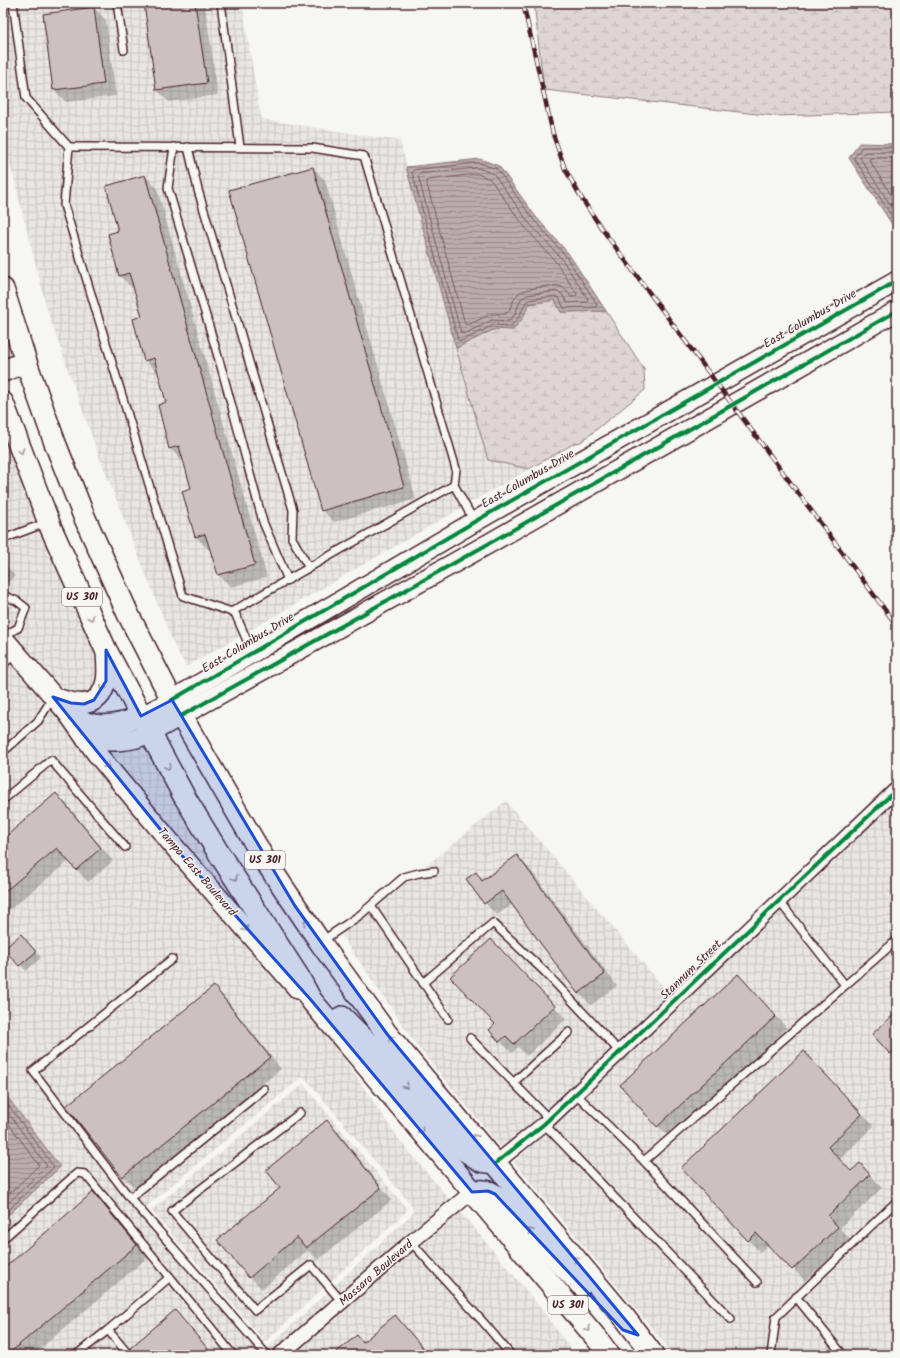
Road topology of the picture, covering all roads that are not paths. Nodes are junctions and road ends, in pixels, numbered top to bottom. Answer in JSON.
{"nodes":[{"id":1,"x":13,"y":3,"type":"edge"},
{"id":2,"x":117,"y":3,"type":"edge"},
{"id":3,"x":221,"y":3,"type":"edge"},
{"id":4,"x":124,"y":50,"type":"dead end"},
{"id":5,"x":70,"y":147,"type":"junction"},
{"id":6,"x":174,"y":147,"type":"junction"},
{"id":7,"x":188,"y":147,"type":"junction"},
{"id":8,"x":240,"y":147,"type":"junction"},
{"id":9,"x":897,"y":281,"type":"edge"},
{"id":10,"x":3,"y":289,"type":"edge"},
{"id":11,"x":897,"y":311,"type":"edge"},
{"id":12,"x":26,"y":362,"type":"junction"},
{"id":13,"x":3,"y":371,"type":"edge"},
{"id":14,"x":4,"y":410,"type":"edge"},
{"id":15,"x":454,"y":485,"type":"junction"},
{"id":16,"x":48,"y":521,"type":"junction"},
{"id":17,"x":474,"y":522,"type":"junction"},
{"id":18,"x":3,"y":539,"type":"edge"},
{"id":19,"x":488,"y":544,"type":"junction"},
{"id":20,"x":309,"y":568,"type":"junction"},
{"id":21,"x":288,"y":580,"type":"junction"},
{"id":22,"x":3,"y":594,"type":"edge"},
{"id":23,"x":231,"y":612,"type":"junction"},
{"id":24,"x":3,"y":637,"type":"edge"},
{"id":25,"x":106,"y":650,"type":"junction"},
{"id":26,"x":252,"y":653,"type":"junction"},
{"id":27,"x":9,"y":659,"type":"edge"},
{"id":28,"x":53,"y":697,"type":"junction"},
{"id":29,"x":176,"y":708,"type":"junction"},
{"id":30,"x":67,"y":712,"type":"junction"},
{"id":31,"x":145,"y":724,"type":"junction"},
{"id":32,"x":86,"y":740,"type":"junction"},
{"id":33,"x":3,"y":752,"type":"edge"},
{"id":34,"x":897,"y":789,"type":"edge"},
{"id":35,"x":3,"y":800,"type":"edge"},
{"id":36,"x":125,"y":847,"type":"dead end"},
{"id":37,"x":434,"y":871,"type":"dead end"},
{"id":38,"x":779,"y":901,"type":"junction"},
{"id":39,"x":371,"y":906,"type":"junction"},
{"id":40,"x":897,"y":940,"type":"edge"},
{"id":41,"x":320,"y":942,"type":"junction"},
{"id":42,"x":172,"y":959,"type":"dead end"},
{"id":43,"x":423,"y":983,"type":"junction"},
{"id":44,"x":845,"y":985,"type":"junction"},
{"id":45,"x":314,"y":1003,"type":"junction"},
{"id":46,"x":448,"y":1019,"type":"dead end"},
{"id":47,"x":569,"y":1032,"type":"dead end"},
{"id":48,"x":470,"y":1038,"type":"dead end"},
{"id":49,"x":620,"y":1052,"type":"junction"},
{"id":50,"x":514,"y":1082,"type":"junction"},
{"id":51,"x":264,"y":1089,"type":"dead end"},
{"id":52,"x":576,"y":1094,"type":"junction"},
{"id":53,"x":300,"y":1113,"type":"dead end"},
{"id":54,"x":547,"y":1122,"type":"junction"},
{"id":55,"x":644,"y":1161,"type":"junction"},
{"id":56,"x":496,"y":1162,"type":"junction"},
{"id":57,"x":472,"y":1192,"type":"junction"},
{"id":58,"x":130,"y":1198,"type":"junction"},
{"id":59,"x":897,"y":1201,"type":"edge"},
{"id":60,"x":3,"y":1239,"type":"edge"},
{"id":61,"x":411,"y":1242,"type":"junction"},
{"id":62,"x":170,"y":1277,"type":"junction"},
{"id":63,"x":757,"y":1282,"type":"dead end"},
{"id":64,"x":796,"y":1297,"type":"junction"},
{"id":65,"x":342,"y":1302,"type":"junction"},
{"id":66,"x":731,"y":1319,"type":"dead end"},
{"id":67,"x":108,"y":1330,"type":"junction"},
{"id":68,"x":638,"y":1335,"type":"junction"},
{"id":69,"x":76,"y":1355,"type":"edge"},
{"id":70,"x":130,"y":1355,"type":"edge"},
{"id":71,"x":233,"y":1355,"type":"edge"},
{"id":72,"x":268,"y":1355,"type":"edge"},
{"id":73,"x":280,"y":1355,"type":"edge"},
{"id":74,"x":512,"y":1355,"type":"edge"},
{"id":75,"x":608,"y":1355,"type":"edge"},
{"id":76,"x":653,"y":1355,"type":"edge"},
{"id":77,"x":772,"y":1355,"type":"edge"},
{"id":78,"x":843,"y":1355,"type":"edge"}],
"edges":[{"from":1,"to":5,"type":"lane"},
{"from":2,"to":4,"type":"lane"},
{"from":3,"to":8,"type":"lane"},
{"from":5,"to":6,"type":"lane"},
{"from":5,"to":23,"type":"lane"},
{"from":6,"to":7,"type":"lane"},
{"from":6,"to":21,"type":"lane"},
{"from":7,"to":8,"type":"lane"},
{"from":7,"to":20,"type":"lane"},
{"from":8,"to":15,"type":"lane"},
{"from":9,"to":17,"type":"street","name":"East Columbus Drive"},
{"from":10,"to":12,"type":"main road","number":"US 301"},
{"from":11,"to":19,"type":"street"},
{"from":12,"to":13,"type":"main road"},
{"from":12,"to":29,"type":"main road","number":"US 301"},
{"from":14,"to":16,"type":"main road","number":"US 301","one_way":true},
{"from":15,"to":17,"type":"lane"},
{"from":15,"to":20,"type":"lane"},
{"from":16,"to":18,"type":"lane"},
{"from":16,"to":25,"type":"main road","number":"US 301","one_way":true},
{"from":17,"to":19,"type":"street"},
{"from":17,"to":26,"type":"street","name":"East Columbus Drive"},
{"from":19,"to":29,"type":"street"},
{"from":20,"to":21,"type":"lane"},
{"from":21,"to":23,"type":"lane"},
{"from":22,"to":24,"type":"lane"},
{"from":23,"to":26,"type":"lane"},
{"from":24,"to":27,"type":"street","name":"Tampa East Boulevard"},
{"from":25,"to":28,"type":"street","one_way":true},
{"from":25,"to":31,"type":"main road","number":"US 301"},
{"from":26,"to":29,"type":"street","name":"East Columbus Drive"},
{"from":27,"to":28,"type":"street","name":"Tampa East Boulevard"},
{"from":28,"to":30,"type":"street","name":"Tampa East Boulevard"},
{"from":28,"to":33,"type":"lane"},
{"from":29,"to":31,"type":"street"},
{"from":41,"to":29,"type":"main road","number":"US 301","one_way":true},
{"from":30,"to":31,"type":"street","name":"Tampa East Boulevard"},
{"from":30,"to":32,"type":"street","name":"Tampa East Boulevard"},
{"from":31,"to":32,"type":"street"},
{"from":31,"to":45,"type":"main road","number":"US 301","one_way":true},
{"from":32,"to":45,"type":"street","name":"Tampa East Boulevard","one_way":true},
{"from":34,"to":38,"type":"street","name":"Stannum Street"},
{"from":35,"to":36,"type":"lane"},
{"from":37,"to":39,"type":"lane"},
{"from":38,"to":44,"type":"lane"},
{"from":38,"to":49,"type":"street","name":"Stannum Street"},
{"from":39,"to":41,"type":"lane"},
{"from":39,"to":43,"type":"lane"},
{"from":40,"to":44,"type":"lane"},
{"from":56,"to":41,"type":"main road","number":"US 301","one_way":true},
{"from":42,"to":58,"type":"lane"},
{"from":43,"to":46,"type":"lane"},
{"from":43,"to":49,"type":"lane"},
{"from":44,"to":55,"type":"lane"},
{"from":45,"to":56,"type":"main road","one_way":true},
{"from":45,"to":57,"type":"main road","number":"US 301","one_way":true},
{"from":47,"to":50,"type":"lane"},
{"from":48,"to":50,"type":"lane"},
{"from":49,"to":52,"type":"street","name":"Stannum Street"},
{"from":50,"to":54,"type":"lane"},
{"from":51,"to":58,"type":"lane"},
{"from":52,"to":54,"type":"street","name":"Stannum Street"},
{"from":52,"to":55,"type":"lane"},
{"from":53,"to":65,"type":"lane"},
{"from":54,"to":56,"type":"street","name":"Stannum Street"},
{"from":54,"to":66,"type":"lane"},
{"from":55,"to":63,"type":"lane"},
{"from":68,"to":56,"type":"main road","number":"US 301","one_way":true},
{"from":57,"to":61,"type":"street","name":"Massaro Boulevard"},
{"from":68,"to":57,"type":"main road","one_way":true},
{"from":57,"to":75,"type":"main road","number":"US 301","one_way":true},
{"from":58,"to":72,"type":"lane"},
{"from":59,"to":64,"type":"lane"},
{"from":60,"to":62,"type":"lane"},
{"from":61,"to":65,"type":"street","name":"Massaro Boulevard"},
{"from":61,"to":74,"type":"lane"},
{"from":62,"to":67,"type":"lane"},
{"from":62,"to":71,"type":"lane"},
{"from":64,"to":77,"type":"lane"},
{"from":64,"to":78,"type":"lane"},
{"from":65,"to":73,"type":"street","name":"Massaro Boulevard"},
{"from":67,"to":69,"type":"lane"},
{"from":67,"to":70,"type":"lane"},
{"from":68,"to":76,"type":"main road","number":"US 301"}]}
